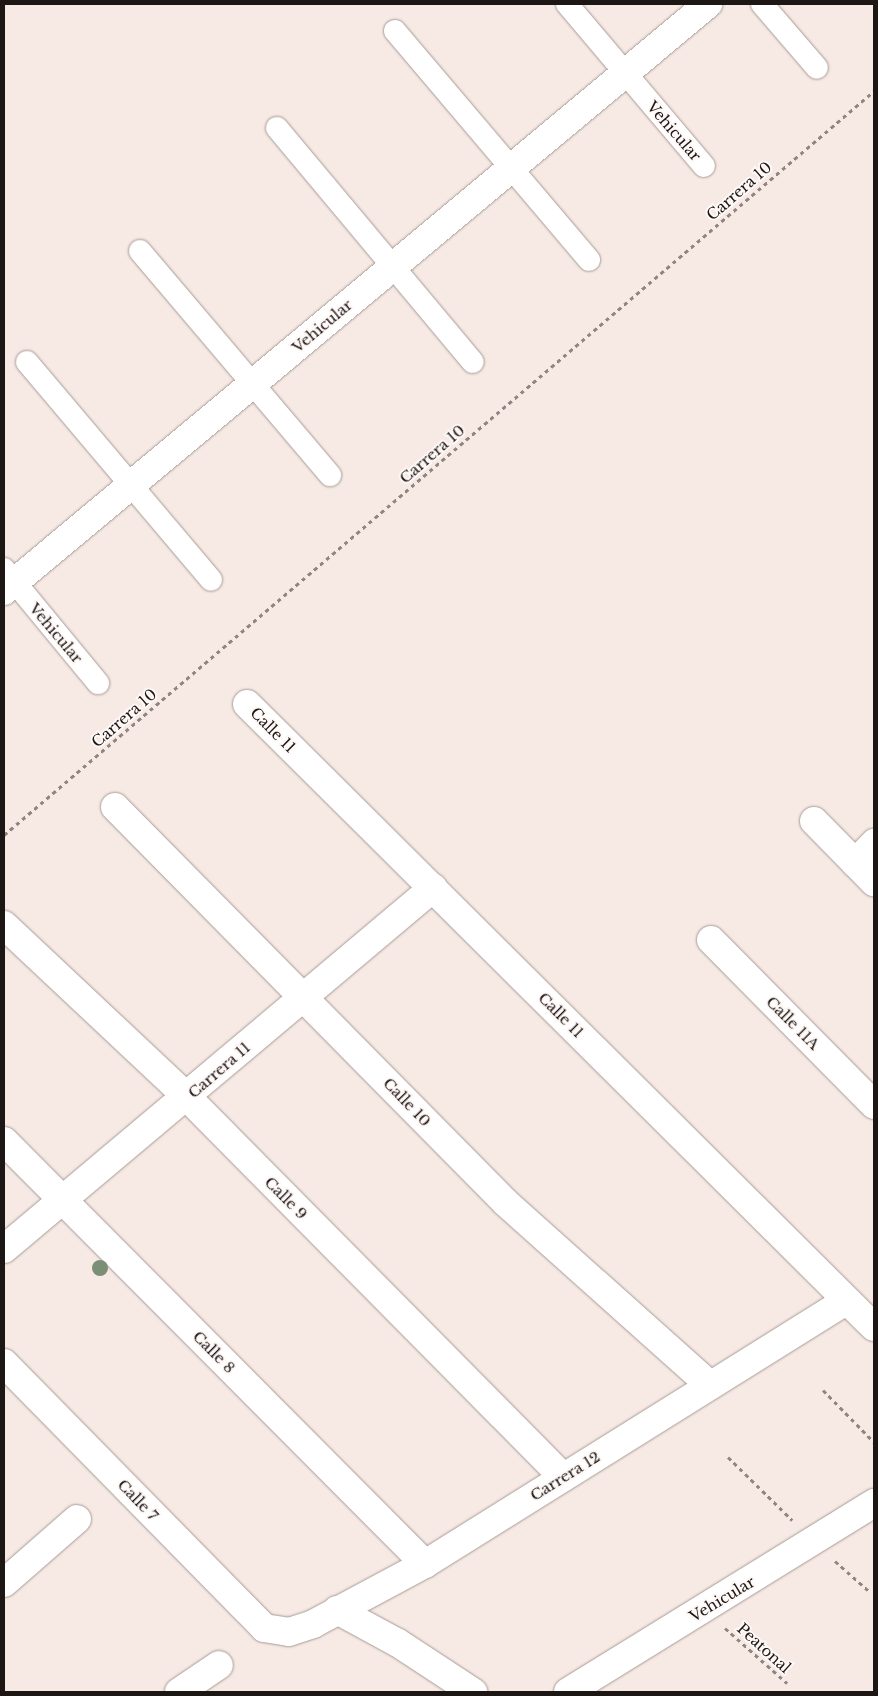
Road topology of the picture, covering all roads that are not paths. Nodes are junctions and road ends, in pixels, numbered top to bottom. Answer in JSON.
{"nodes":[{"id":1,"x":567,"y":4,"type":"edge"},
{"id":2,"x":708,"y":4,"type":"edge"},
{"id":3,"x":762,"y":4,"type":"edge"},
{"id":4,"x":395,"y":31,"type":"dead end"},
{"id":5,"x":817,"y":68,"type":"dead end"},
{"id":6,"x":624,"y":74,"type":"junction"},
{"id":7,"x":277,"y":128,"type":"dead end"},
{"id":8,"x":704,"y":166,"type":"dead end"},
{"id":9,"x":510,"y":168,"type":"junction"},
{"id":10,"x":140,"y":251,"type":"dead end"},
{"id":11,"x":589,"y":260,"type":"dead end"},
{"id":12,"x":393,"y":266,"type":"junction"},
{"id":13,"x":27,"y":362,"type":"dead end"},
{"id":14,"x":473,"y":362,"type":"dead end"},
{"id":15,"x":252,"y":385,"type":"junction"},
{"id":16,"x":330,"y":474,"type":"dead end"},
{"id":17,"x":130,"y":486,"type":"junction"},
{"id":18,"x":211,"y":580,"type":"dead end"},
{"id":19,"x":7,"y":581,"type":"edge"},
{"id":20,"x":98,"y":683,"type":"dead end"},
{"id":21,"x":247,"y":704,"type":"dead end"},
{"id":22,"x":115,"y":807,"type":"dead end"},
{"id":23,"x":814,"y":821,"type":"dead end"},
{"id":24,"x":874,"y":843,"type":"edge"},
{"id":25,"x":854,"y":863,"type":"junction"},
{"id":26,"x":874,"y":882,"type":"edge"},
{"id":27,"x":433,"y":888,"type":"junction"},
{"id":28,"x":4,"y":925,"type":"edge"},
{"id":29,"x":711,"y":940,"type":"dead end"},
{"id":30,"x":304,"y":996,"type":"junction"},
{"id":31,"x":187,"y":1097,"type":"junction"},
{"id":32,"x":874,"y":1105,"type":"edge"},
{"id":33,"x":4,"y":1141,"type":"edge"},
{"id":34,"x":62,"y":1200,"type":"junction"},
{"id":35,"x":4,"y":1249,"type":"edge"},
{"id":36,"x":846,"y":1301,"type":"junction"},
{"id":37,"x":874,"y":1327,"type":"edge"},
{"id":38,"x":4,"y":1363,"type":"edge"},
{"id":39,"x":710,"y":1385,"type":"junction"},
{"id":40,"x":563,"y":1477,"type":"junction"},
{"id":41,"x":874,"y":1503,"type":"edge"},
{"id":42,"x":77,"y":1519,"type":"dead end"},
{"id":43,"x":425,"y":1564,"type":"junction"},
{"id":44,"x":4,"y":1583,"type":"edge"},
{"id":45,"x":337,"y":1610,"type":"junction"},
{"id":46,"x":276,"y":1630,"type":"joint"},
{"id":47,"x":219,"y":1665,"type":"dead end"},
{"id":48,"x":179,"y":1692,"type":"edge"},
{"id":49,"x":473,"y":1692,"type":"edge"},
{"id":50,"x":568,"y":1692,"type":"edge"}],
"edges":[{"from":1,"to":6,"type":"street","name":"Vehicular"},
{"from":2,"to":6,"type":"street","name":"Vehicular"},
{"from":3,"to":5,"type":"street"},
{"from":4,"to":9,"type":"street"},
{"from":6,"to":8,"type":"street","name":"Vehicular"},
{"from":6,"to":9,"type":"street","name":"Vehicular"},
{"from":7,"to":12,"type":"street"},
{"from":9,"to":11,"type":"street"},
{"from":9,"to":12,"type":"street","name":"Vehicular"},
{"from":10,"to":15,"type":"street"},
{"from":12,"to":14,"type":"street"},
{"from":12,"to":15,"type":"street","name":"Vehicular"},
{"from":13,"to":17,"type":"street"},
{"from":15,"to":16,"type":"street"},
{"from":15,"to":17,"type":"street","name":"Vehicular"},
{"from":17,"to":18,"type":"street"},
{"from":17,"to":19,"type":"street","name":"Vehicular"},
{"from":19,"to":20,"type":"street","name":"Vehicular"},
{"from":21,"to":27,"type":"street","name":"Calle 11"},
{"from":22,"to":30,"type":"street","name":"Calle 10"},
{"from":23,"to":25,"type":"street"},
{"from":24,"to":25,"type":"street"},
{"from":25,"to":26,"type":"street"},
{"from":27,"to":30,"type":"street","name":"Carrera 11"},
{"from":27,"to":36,"type":"street","name":"Calle 11"},
{"from":28,"to":31,"type":"street","name":"Calle 9"},
{"from":29,"to":32,"type":"street","name":"Calle 11A"},
{"from":30,"to":31,"type":"street","name":"Carrera 11"},
{"from":30,"to":39,"type":"street","name":"Calle 10"},
{"from":31,"to":34,"type":"street","name":"Carrera 11"},
{"from":31,"to":40,"type":"street","name":"Calle 9"},
{"from":33,"to":34,"type":"street","name":"Calle 8"},
{"from":34,"to":35,"type":"street","name":"Carrera 11"},
{"from":34,"to":43,"type":"street","name":"Calle 8"},
{"from":36,"to":37,"type":"street","name":"Calle 11"},
{"from":36,"to":39,"type":"street","name":"Carrera 12"},
{"from":38,"to":46,"type":"street","name":"Calle 7"},
{"from":39,"to":40,"type":"street","name":"Carrera 12"},
{"from":40,"to":43,"type":"street","name":"Carrera 12"},
{"from":41,"to":50,"type":"street","name":"Vehicular"},
{"from":42,"to":44,"type":"street"},
{"from":43,"to":45,"type":"street","name":"Carrera 12"},
{"from":45,"to":46,"type":"street","name":"Carrera 12"},
{"from":45,"to":49,"type":"street"},
{"from":47,"to":48,"type":"street"}]}
